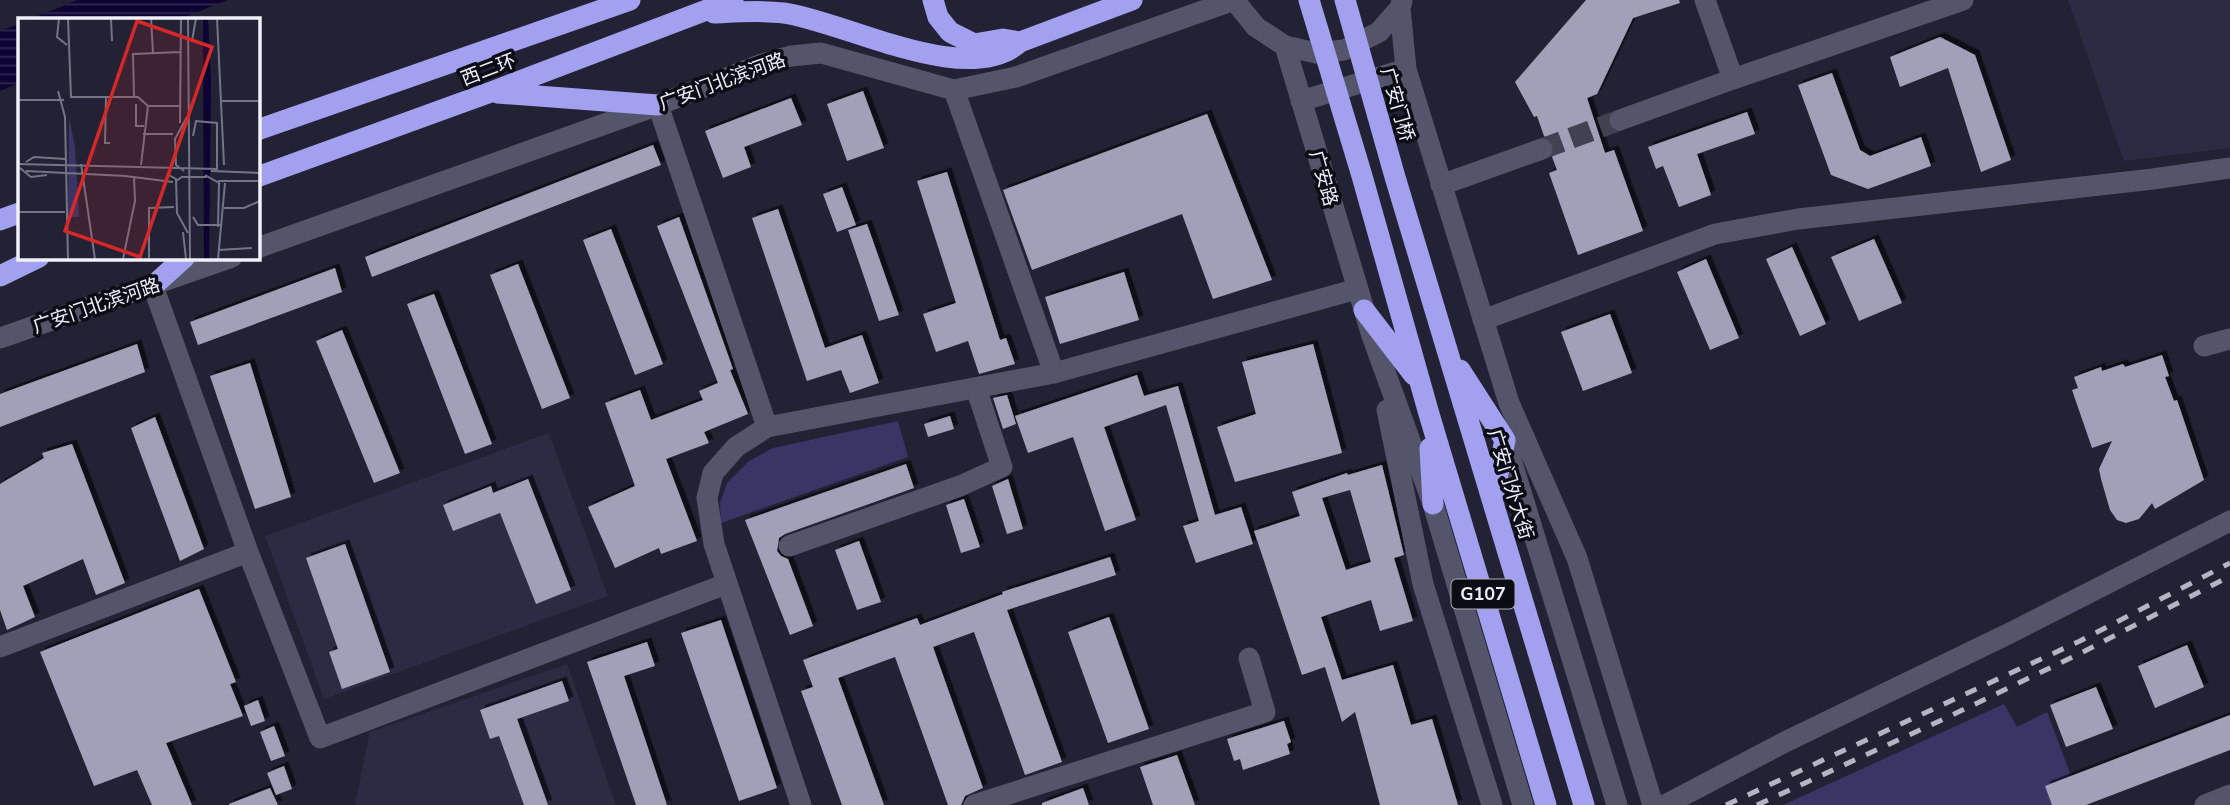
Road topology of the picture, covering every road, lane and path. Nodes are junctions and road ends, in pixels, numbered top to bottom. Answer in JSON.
{"nodes":[{"id":1,"x":733,"y":0,"type":"edge"},
{"id":2,"x":933,"y":0,"type":"edge"},
{"id":3,"x":1132,"y":0,"type":"edge"},
{"id":4,"x":1234,"y":0,"type":"edge"},
{"id":5,"x":1296,"y":0,"type":"edge"},
{"id":6,"x":1309,"y":0,"type":"edge"},
{"id":7,"x":1705,"y":0,"type":"edge"},
{"id":8,"x":1964,"y":0,"type":"edge"},
{"id":9,"x":627,"y":1,"type":"edge"},
{"id":10,"x":1401,"y":4,"type":"edge"},
{"id":11,"x":1349,"y":6,"type":"edge"},
{"id":12,"x":694,"y":14,"type":"junction"},
{"id":13,"x":1319,"y":33,"type":"junction"},
{"id":14,"x":1020,"y":42,"type":"junction"},
{"id":15,"x":1285,"y":46,"type":"junction"},
{"id":16,"x":1406,"y":69,"type":"junction"},
{"id":17,"x":1733,"y":79,"type":"junction"},
{"id":18,"x":954,"y":90,"type":"junction"},
{"id":19,"x":491,"y":92,"type":"junction"},
{"id":20,"x":1301,"y":101,"type":"junction"},
{"id":21,"x":657,"y":105,"type":"junction"},
{"id":22,"x":1620,"y":120,"type":"tunnel mouth"},
{"id":23,"x":259,"y":129,"type":"edge"},
{"id":24,"x":1542,"y":149,"type":"tunnel mouth"},
{"id":25,"x":288,"y":166,"type":"junction"},
{"id":26,"x":2230,"y":168,"type":"edge"},
{"id":27,"x":259,"y":176,"type":"edge"},
{"id":28,"x":1395,"y":177,"type":"joint"},
{"id":29,"x":1441,"y":185,"type":"junction"},
{"id":30,"x":259,"y":191,"type":"edge"},
{"id":31,"x":18,"y":211,"type":"edge"},
{"id":32,"x":18,"y":211,"type":"edge"},
{"id":33,"x":0,"y":213,"type":"edge"},
{"id":34,"x":0,"y":220,"type":"edge"},
{"id":35,"x":259,"y":247,"type":"edge"},
{"id":36,"x":23,"y":259,"type":"edge"},
{"id":37,"x":35,"y":259,"type":"edge"},
{"id":38,"x":183,"y":259,"type":"edge"},
{"id":39,"x":227,"y":259,"type":"edge"},
{"id":40,"x":0,"y":267,"type":"edge"},
{"id":41,"x":0,"y":276,"type":"edge"},
{"id":42,"x":153,"y":286,"type":"junction"},
{"id":43,"x":1357,"y":289,"type":"junction"},
{"id":44,"x":1364,"y":310,"type":"junction"},
{"id":45,"x":1483,"y":320,"type":"junction"},
{"id":46,"x":1372,"y":336,"type":"junction"},
{"id":47,"x":0,"y":338,"type":"edge"},
{"id":48,"x":2230,"y":340,"type":"edge"},
{"id":49,"x":2204,"y":345,"type":"dead end"},
{"id":50,"x":1447,"y":351,"type":"junction"},
{"id":51,"x":1054,"y":373,"type":"junction"},
{"id":52,"x":1420,"y":383,"type":"junction"},
{"id":53,"x":976,"y":388,"type":"junction"},
{"id":54,"x":1509,"y":403,"type":"junction"},
{"id":55,"x":1429,"y":414,"type":"junction"},
{"id":56,"x":767,"y":427,"type":"junction"},
{"id":57,"x":1505,"y":440,"type":"junction"},
{"id":58,"x":1492,"y":500,"type":"junction"},
{"id":59,"x":1433,"y":504,"type":"junction"},
{"id":60,"x":2230,"y":521,"type":"edge"},
{"id":61,"x":789,"y":546,"type":"dead end"},
{"id":62,"x":248,"y":552,"type":"junction"},
{"id":63,"x":726,"y":584,"type":"junction"},
{"id":64,"x":0,"y":647,"type":"edge"},
{"id":65,"x":1249,"y":658,"type":"dead end"},
{"id":66,"x":2230,"y":796,"type":"edge"},
{"id":67,"x":801,"y":805,"type":"edge"},
{"id":68,"x":974,"y":805,"type":"edge"},
{"id":69,"x":1492,"y":805,"type":"edge"},
{"id":70,"x":1523,"y":805,"type":"edge"},
{"id":71,"x":1546,"y":805,"type":"edge"},
{"id":72,"x":1584,"y":805,"type":"edge"},
{"id":73,"x":1617,"y":805,"type":"edge"},
{"id":74,"x":1653,"y":805,"type":"edge"},
{"id":75,"x":1665,"y":805,"type":"edge"},
{"id":76,"x":2205,"y":805,"type":"edge"}],
"edges":[{"from":1,"to":12,"type":"highway","name":"西二环"},
{"from":2,"to":14,"type":"highway"},
{"from":3,"to":14,"type":"highway"},
{"from":4,"to":15,"type":"street"},
{"from":4,"to":18,"type":"street","name":"广安门北滨河路"},
{"from":5,"to":13,"type":"highway"},
{"from":6,"to":13,"type":"highway","number":"G107"},
{"from":7,"to":17,"type":"street"},
{"from":8,"to":17,"type":"street"},
{"from":9,"to":23,"type":"highway","name":"西二环"},
{"from":10,"to":15,"type":"street"},
{"from":10,"to":16,"type":"street"},
{"from":11,"to":28,"type":"highway","name":"广安门桥","number":"G107"},
{"from":12,"to":14,"type":"highway"},
{"from":12,"to":19,"type":"highway","name":"西二环"},
{"from":13,"to":52,"type":"highway","number":"G107"},
{"from":15,"to":20,"type":"street","name":"广安路"},
{"from":16,"to":20,"type":"street"},
{"from":16,"to":29,"type":"street"},
{"from":17,"to":22,"type":"street"},
{"from":18,"to":21,"type":"street","name":"广安门北滨河路"},
{"from":18,"to":51,"type":"street"},
{"from":19,"to":21,"type":"highway"},
{"from":19,"to":25,"type":"highway","name":"西二环"},
{"from":20,"to":43,"type":"street","name":"广安路"},
{"from":21,"to":35,"type":"street","name":"广安门北滨河路"},
{"from":21,"to":56,"type":"street"},
{"from":24,"to":29,"type":"street"},
{"from":25,"to":27,"type":"highway","name":"西二环"},
{"from":25,"to":30,"type":"highway"},
{"from":26,"to":45,"type":"street"},
{"from":28,"to":50,"type":"highway","name":"广安门外大街","number":"G107"},
{"from":29,"to":45,"type":"street"},
{"from":31,"to":33,"type":"highway"},
{"from":32,"to":34,"type":"highway"},
{"from":36,"to":40,"type":"highway"},
{"from":37,"to":41,"type":"highway"},
{"from":38,"to":42,"type":"highway"},
{"from":39,"to":42,"type":"street","name":"广安门北滨河路"},
{"from":42,"to":47,"type":"street","name":"广安门北滨河路"},
{"from":42,"to":62,"type":"street"},
{"from":43,"to":44,"type":"street","name":"广安路"},
{"from":43,"to":51,"type":"street"},
{"from":44,"to":46,"type":"street"},
{"from":44,"to":52,"type":"highway"},
{"from":45,"to":54,"type":"street"},
{"from":46,"to":59,"type":"street"},
{"from":46,"to":69,"type":"street"},
{"from":48,"to":49,"type":"street"},
{"from":50,"to":57,"type":"highway"},
{"from":50,"to":58,"type":"highway","name":"广安门外大街","number":"G107"},
{"from":51,"to":53,"type":"street"},
{"from":52,"to":55,"type":"highway","number":"G107"},
{"from":53,"to":56,"type":"street"},
{"from":53,"to":61,"type":"street"},
{"from":54,"to":57,"type":"street"},
{"from":54,"to":74,"type":"street"},
{"from":55,"to":59,"type":"highway"},
{"from":55,"to":71,"type":"highway","number":"G107"},
{"from":56,"to":63,"type":"street"},
{"from":57,"to":58,"type":"highway"},
{"from":57,"to":73,"type":"street"},
{"from":58,"to":72,"type":"highway","name":"广安门外大街","number":"G107"},
{"from":59,"to":70,"type":"street"},
{"from":60,"to":75,"type":"street"},
{"from":62,"to":63,"type":"street"},
{"from":62,"to":64,"type":"street"},
{"from":63,"to":67,"type":"street"},
{"from":65,"to":68,"type":"street"},
{"from":66,"to":76,"type":"street"}]}
